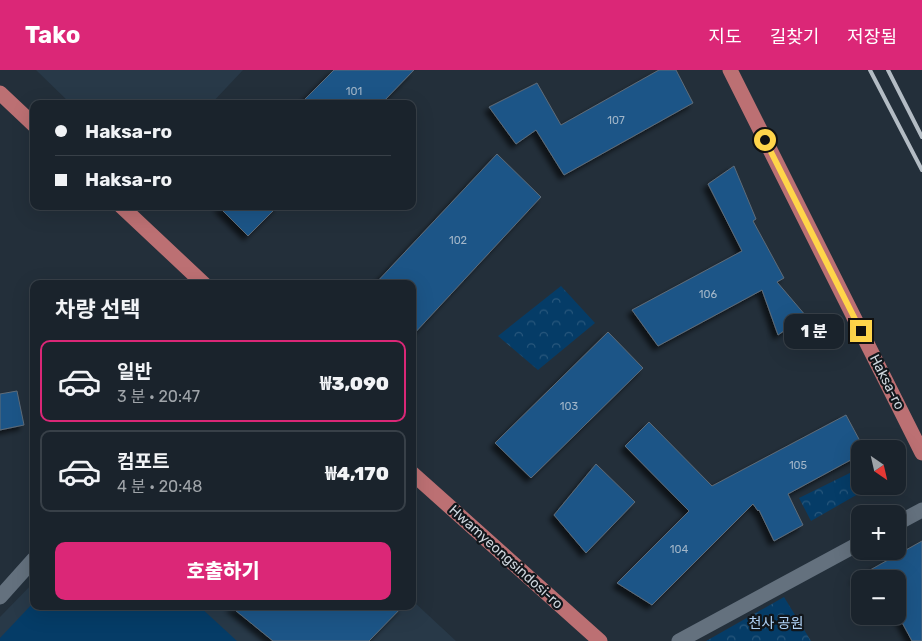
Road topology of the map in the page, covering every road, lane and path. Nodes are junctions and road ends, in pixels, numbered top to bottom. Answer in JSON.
{"nodes":[{"id":1,"x":730,"y":70,"type":"edge"},
{"id":2,"x":0,"y":93,"type":"edge"},
{"id":3,"x":30,"y":121,"type":"edge"},
{"id":4,"x":125,"y":210,"type":"edge"},
{"id":5,"x":200,"y":280,"type":"edge"},
{"id":6,"x":922,"y":453,"type":"edge"},
{"id":7,"x":416,"y":477,"type":"edge"},
{"id":8,"x":922,"y":510,"type":"edge"},
{"id":9,"x":906,"y":519,"type":"edge"},
{"id":10,"x":851,"y":548,"type":"edge"},
{"id":11,"x":30,"y":563,"type":"edge"},
{"id":12,"x":0,"y":597,"type":"edge"},
{"id":13,"x":600,"y":641,"type":"edge"},
{"id":14,"x":679,"y":641,"type":"edge"}],
"edges":[{"from":1,"to":6,"type":"main road","name":"Haksa-ro"},
{"from":2,"to":3,"type":"main road"},
{"from":4,"to":5,"type":"main road"},
{"from":7,"to":13,"type":"main road","name":"Hwamyeongsindosi-ro"},
{"from":8,"to":9,"type":"street"},
{"from":10,"to":14,"type":"street"},
{"from":11,"to":12,"type":"street"}]}
